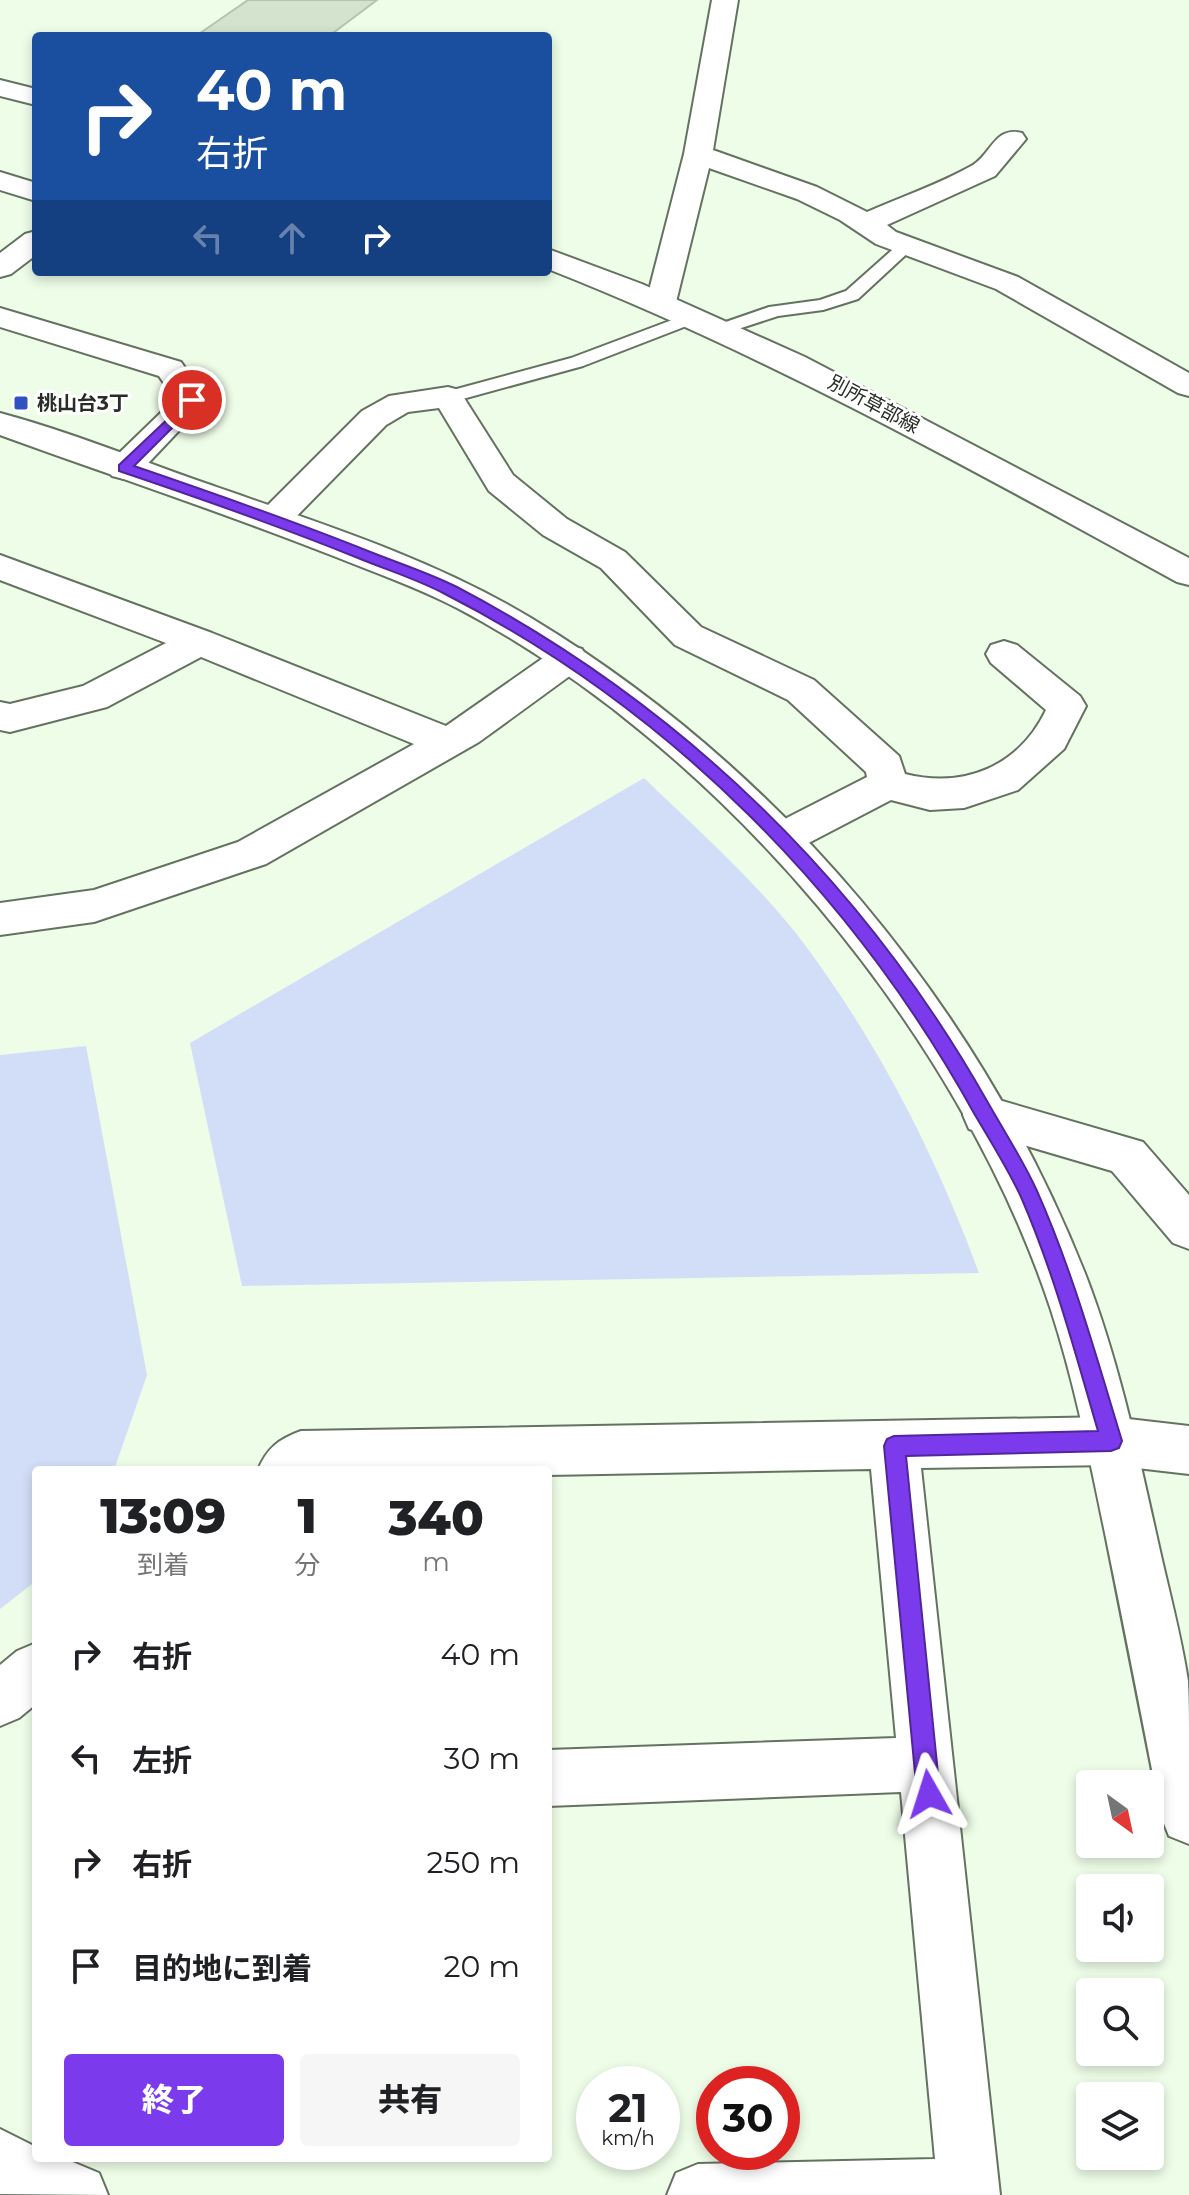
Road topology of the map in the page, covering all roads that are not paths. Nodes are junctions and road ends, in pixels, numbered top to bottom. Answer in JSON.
{"nodes":[{"id":1,"x":725,"y":0,"type":"edge"},
{"id":2,"x":0,"y":88,"type":"edge"},
{"id":3,"x":32,"y":96,"type":"edge"},
{"id":4,"x":1012,"y":139,"type":"dead end"},
{"id":5,"x":698,"y":154,"type":"junction"},
{"id":6,"x":0,"y":181,"type":"edge"},
{"id":7,"x":32,"y":191,"type":"edge"},
{"id":8,"x":865,"y":224,"type":"junction"},
{"id":9,"x":32,"y":243,"type":"edge"},
{"id":10,"x":906,"y":246,"type":"junction"},
{"id":11,"x":552,"y":260,"type":"edge"},
{"id":12,"x":0,"y":268,"type":"edge"},
{"id":13,"x":661,"y":302,"type":"junction"},
{"id":14,"x":0,"y":317,"type":"edge"},
{"id":15,"x":709,"y":323,"type":"junction"},
{"id":16,"x":1189,"y":386,"type":"edge"},
{"id":17,"x":448,"y":397,"type":"junction"},
{"id":18,"x":0,"y":423,"type":"edge"},
{"id":19,"x":124,"y":468,"type":"junction"},
{"id":20,"x":274,"y":519,"type":"junction"},
{"id":21,"x":0,"y":567,"type":"edge"},
{"id":22,"x":1189,"y":573,"type":"edge"},
{"id":23,"x":199,"y":642,"type":"junction"},
{"id":24,"x":1004,"y":654,"type":"dead end"},
{"id":25,"x":569,"y":658,"type":"junction"},
{"id":26,"x":0,"y":716,"type":"edge"},
{"id":27,"x":448,"y":742,"type":"junction"},
{"id":28,"x":887,"y":784,"type":"junction"},
{"id":29,"x":783,"y":838,"type":"junction"},
{"id":30,"x":0,"y":919,"type":"edge"},
{"id":31,"x":985,"y":1115,"type":"junction"},
{"id":32,"x":1189,"y":1228,"type":"edge"},
{"id":33,"x":1111,"y":1441,"type":"junction"},
{"id":34,"x":894,"y":1446,"type":"junction"},
{"id":35,"x":1189,"y":1450,"type":"edge"},
{"id":36,"x":288,"y":1466,"type":"edge"},
{"id":37,"x":32,"y":1673,"type":"edge"},
{"id":38,"x":0,"y":1699,"type":"edge"},
{"id":39,"x":926,"y":1764,"type":"junction"},
{"id":40,"x":552,"y":1778,"type":"edge"},
{"id":41,"x":1189,"y":1816,"type":"edge"},
{"id":42,"x":0,"y":2160,"type":"edge"},
{"id":43,"x":968,"y":2192,"type":"edge"},
{"id":44,"x":77,"y":2195,"type":"edge"},
{"id":45,"x":698,"y":2195,"type":"edge"}],
"edges":[{"from":1,"to":5,"type":"street"},
{"from":2,"to":3,"type":"street"},
{"from":4,"to":8,"type":"street"},
{"from":5,"to":8,"type":"street"},
{"from":5,"to":13,"type":"street"},
{"from":6,"to":7,"type":"street"},
{"from":8,"to":10,"type":"street"},
{"from":9,"to":12,"type":"street"},
{"from":10,"to":15,"type":"lane"},
{"from":10,"to":16,"type":"street"},
{"from":11,"to":13,"type":"street","name":"別所草部線"},
{"from":13,"to":15,"type":"street","name":"別所草部線"},
{"from":14,"to":19,"type":"street"},
{"from":15,"to":17,"type":"lane"},
{"from":15,"to":22,"type":"street","name":"別所草部線"},
{"from":17,"to":20,"type":"street"},
{"from":17,"to":28,"type":"street"},
{"from":18,"to":19,"type":"street"},
{"from":19,"to":20,"type":"street"},
{"from":20,"to":25,"type":"street"},
{"from":21,"to":23,"type":"street"},
{"from":23,"to":26,"type":"street"},
{"from":23,"to":27,"type":"street"},
{"from":24,"to":28,"type":"street"},
{"from":25,"to":27,"type":"street"},
{"from":25,"to":29,"type":"street"},
{"from":27,"to":30,"type":"street"},
{"from":28,"to":29,"type":"street"},
{"from":29,"to":31,"type":"street"},
{"from":31,"to":32,"type":"street"},
{"from":31,"to":33,"type":"street"},
{"from":33,"to":34,"type":"street"},
{"from":33,"to":35,"type":"street"},
{"from":33,"to":41,"type":"street"},
{"from":34,"to":36,"type":"street"},
{"from":34,"to":39,"type":"street"},
{"from":37,"to":38,"type":"street"},
{"from":39,"to":40,"type":"street"},
{"from":39,"to":43,"type":"street"},
{"from":42,"to":44,"type":"street"},
{"from":43,"to":45,"type":"street"}]}
